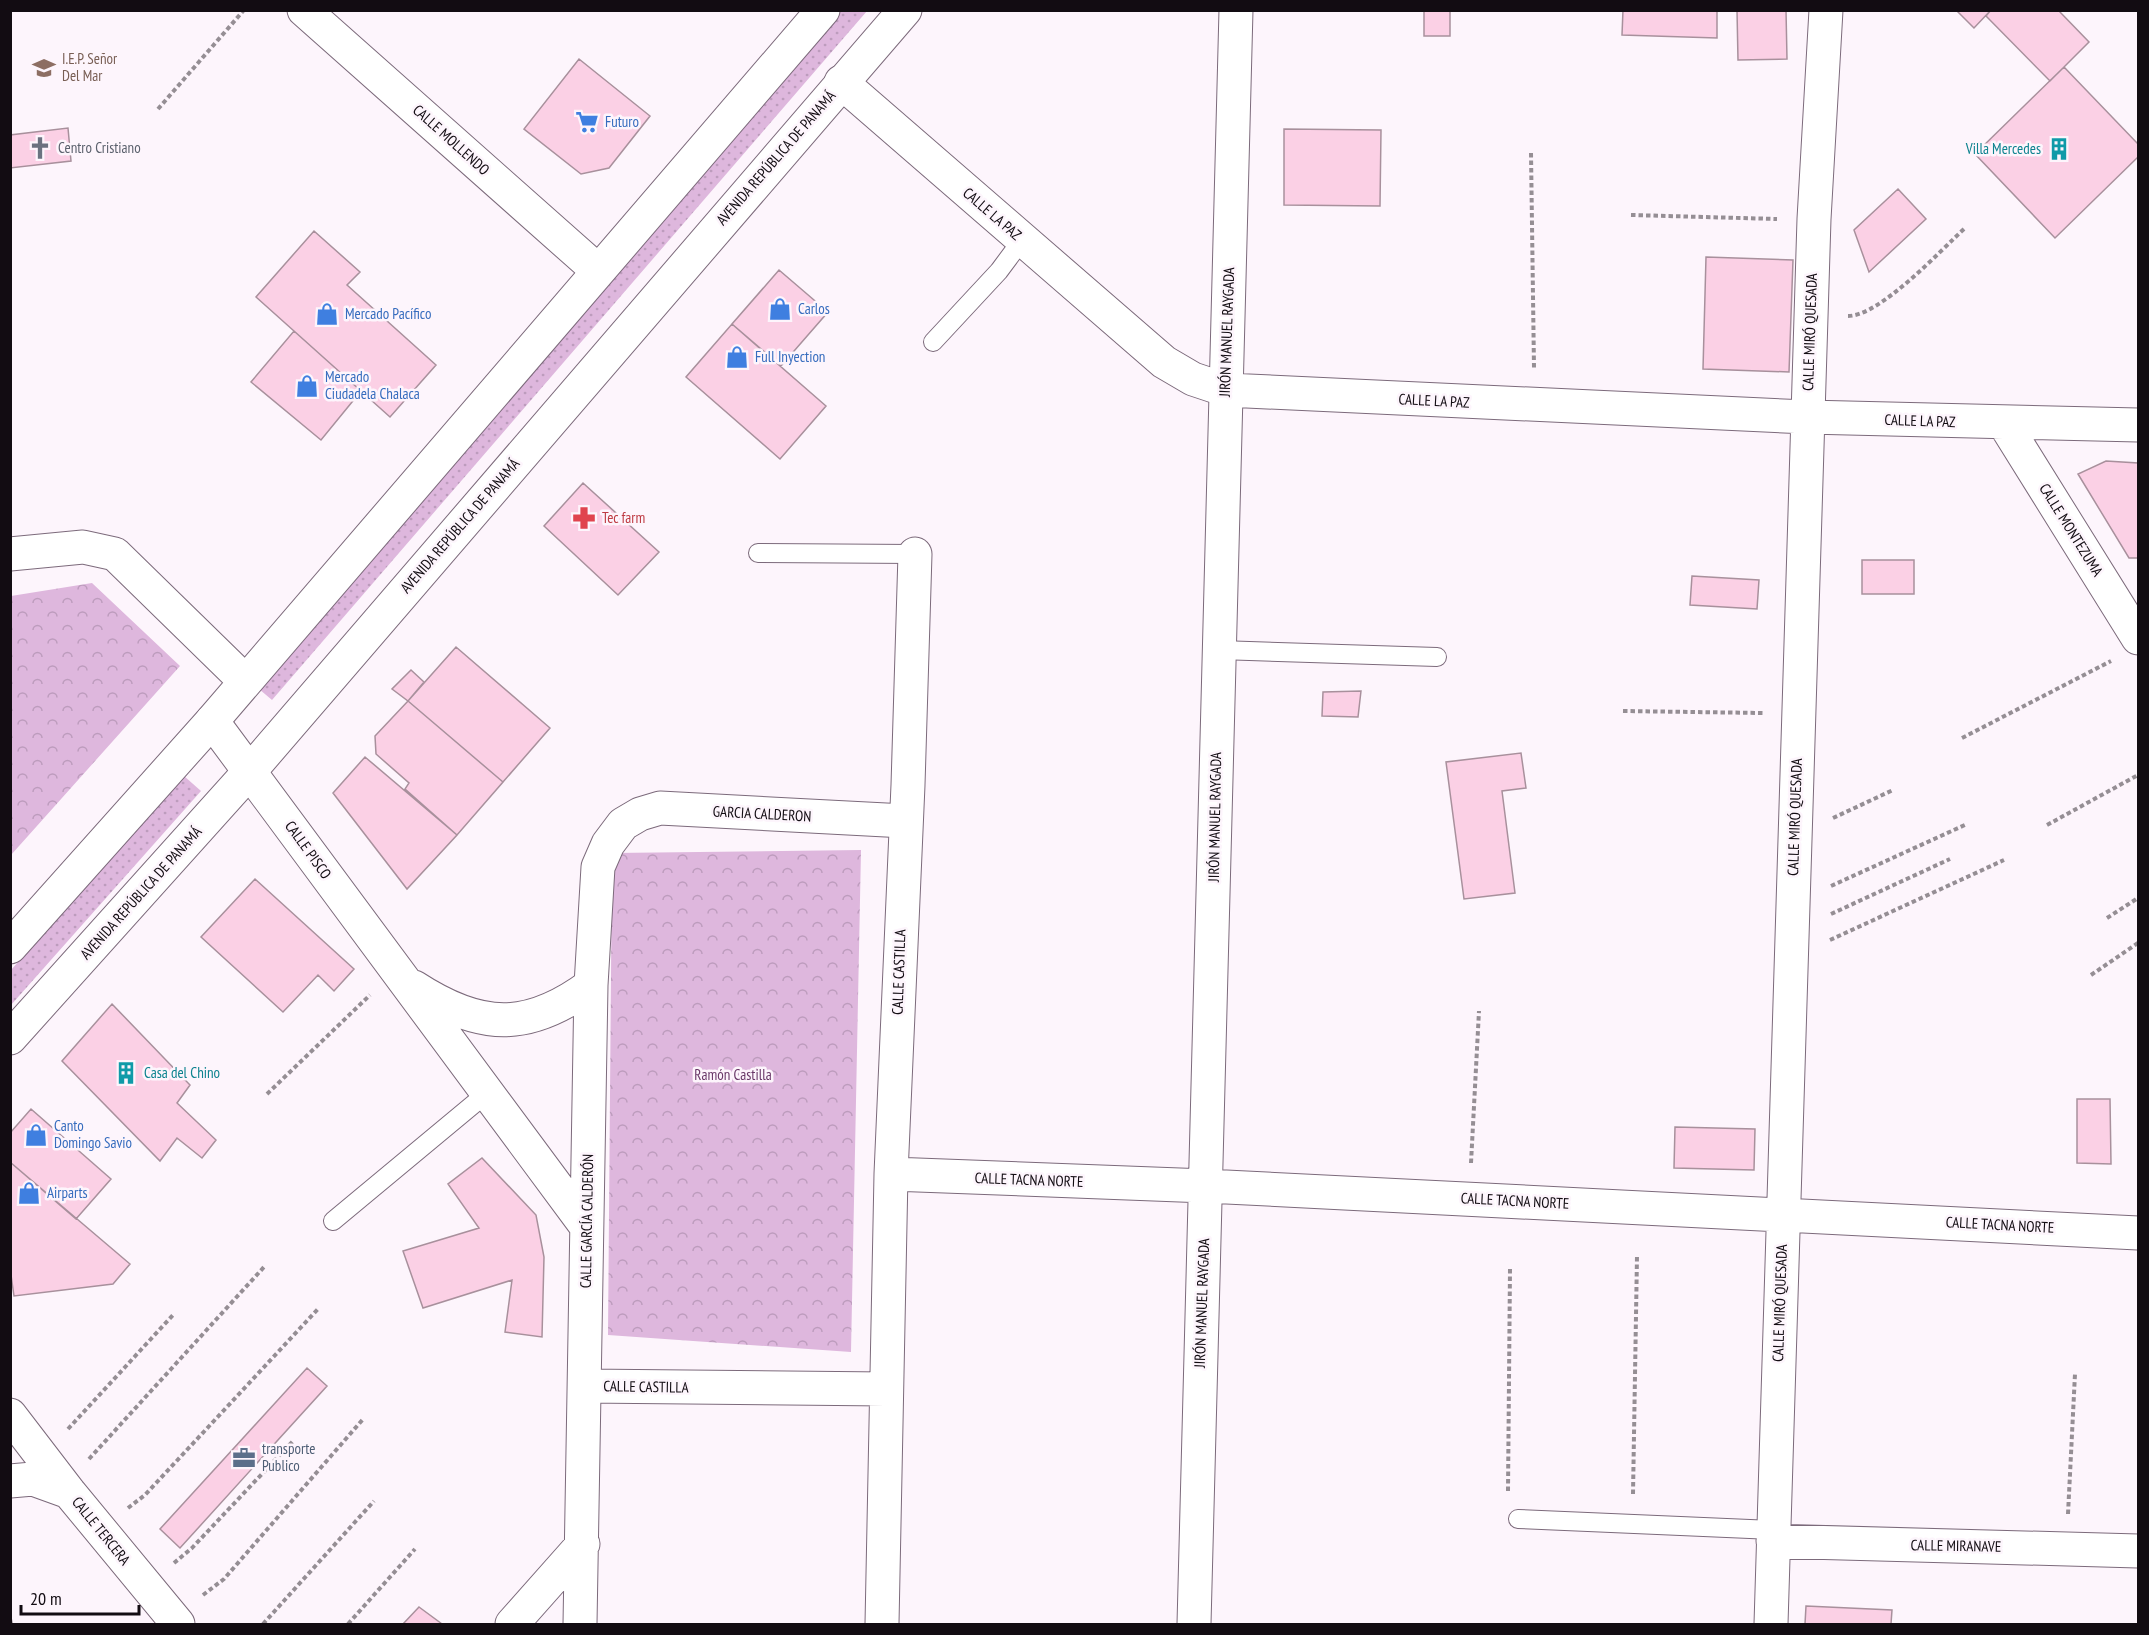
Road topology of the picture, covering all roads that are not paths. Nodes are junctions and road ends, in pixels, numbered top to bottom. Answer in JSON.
{"nodes":[{"id":1,"x":304,"y":10,"type":"edge"},
{"id":2,"x":823,"y":10,"type":"edge"},
{"id":3,"x":905,"y":10,"type":"edge"},
{"id":4,"x":1236,"y":10,"type":"edge"},
{"id":5,"x":1826,"y":10,"type":"edge"},
{"id":6,"x":841,"y":82,"type":"junction"},
{"id":7,"x":1022,"y":240,"type":"junction"},
{"id":8,"x":597,"y":270,"type":"junction"},
{"id":9,"x":933,"y":342,"type":"dead end"},
{"id":10,"x":1226,"y":390,"type":"junction"},
{"id":11,"x":1808,"y":417,"type":"junction"},
{"id":12,"x":2004,"y":423,"type":"junction"},
{"id":13,"x":2139,"y":425,"type":"edge"},
{"id":14,"x":10,"y":554,"type":"edge"},
{"id":15,"x":758,"y":554,"type":"dead end"},
{"id":16,"x":915,"y":554,"type":"joint"},
{"id":17,"x":2128,"y":648,"type":"edge"},
{"id":18,"x":1219,"y":650,"type":"junction"},
{"id":19,"x":1437,"y":657,"type":"dead end"},
{"id":20,"x":245,"y":681,"type":"junction"},
{"id":21,"x":212,"y":721,"type":"junction"},
{"id":22,"x":250,"y":771,"type":"junction"},
{"id":23,"x":905,"y":821,"type":"junction"},
{"id":24,"x":623,"y":824,"type":"joint"},
{"id":25,"x":10,"y":947,"type":"edge"},
{"id":26,"x":399,"y":975,"type":"junction"},
{"id":27,"x":591,"y":985,"type":"junction"},
{"id":28,"x":10,"y":1038,"type":"edge"},
{"id":29,"x":487,"y":1092,"type":"junction"},
{"id":30,"x":891,"y":1174,"type":"junction"},
{"id":31,"x":1206,"y":1186,"type":"junction"},
{"id":32,"x":1783,"y":1214,"type":"junction"},
{"id":33,"x":333,"y":1221,"type":"dead end"},
{"id":34,"x":586,"y":1226,"type":"junction"},
{"id":35,"x":2139,"y":1233,"type":"edge"},
{"id":36,"x":585,"y":1386,"type":"junction"},
{"id":37,"x":886,"y":1389,"type":"junction"},
{"id":38,"x":10,"y":1415,"type":"edge"},
{"id":39,"x":10,"y":1481,"type":"edge"},
{"id":40,"x":67,"y":1489,"type":"junction"},
{"id":41,"x":1518,"y":1519,"type":"road end"},
{"id":42,"x":1773,"y":1536,"type":"junction"},
{"id":43,"x":583,"y":1544,"type":"junction"},
{"id":44,"x":2139,"y":1551,"type":"edge"},
{"id":45,"x":175,"y":1621,"type":"edge"},
{"id":46,"x":512,"y":1624,"type":"edge"},
{"id":47,"x":580,"y":1624,"type":"edge"},
{"id":48,"x":882,"y":1624,"type":"edge"},
{"id":49,"x":1194,"y":1624,"type":"edge"},
{"id":50,"x":1771,"y":1624,"type":"edge"}],
"edges":[{"from":1,"to":8,"type":"street","name":"CALLE MOLLENDO"},
{"from":2,"to":8,"type":"street"},
{"from":3,"to":6,"type":"street","name":"AVENIDA REPÚBLICA DE PANAMÁ"},
{"from":4,"to":10,"type":"street","name":"JIRÓN MANUEL RAYGADA"},
{"from":5,"to":11,"type":"street","name":"CALLE MIRÓ QUESADA"},
{"from":6,"to":7,"type":"street","name":"CALLE LA PAZ"},
{"from":6,"to":22,"type":"street","name":"AVENIDA REPÚBLICA DE PANAMÁ"},
{"from":7,"to":9,"type":"lane"},
{"from":7,"to":10,"type":"street","name":"CALLE LA PAZ"},
{"from":8,"to":20,"type":"street"},
{"from":10,"to":11,"type":"street","name":"CALLE LA PAZ"},
{"from":10,"to":18,"type":"street","name":"JIRÓN MANUEL RAYGADA"},
{"from":11,"to":12,"type":"street","name":"CALLE LA PAZ"},
{"from":11,"to":32,"type":"street","name":"CALLE MIRÓ QUESADA"},
{"from":12,"to":13,"type":"street","name":"CALLE LA PAZ"},
{"from":12,"to":17,"type":"street","name":"CALLE MONTEZUMA"},
{"from":14,"to":20,"type":"street"},
{"from":15,"to":16,"type":"lane"},
{"from":16,"to":23,"type":"street","name":"CALLE CASTILLA"},
{"from":18,"to":19,"type":"lane"},
{"from":18,"to":31,"type":"street","name":"JIRÓN MANUEL RAYGADA"},
{"from":20,"to":21,"type":"street"},
{"from":21,"to":22,"type":"street","name":"CALLE PISCO"},
{"from":21,"to":25,"type":"street"},
{"from":22,"to":26,"type":"street","name":"CALLE PISCO"},
{"from":22,"to":28,"type":"street","name":"AVENIDA REPÚBLICA DE PANAMÁ"},
{"from":23,"to":24,"type":"street","name":"GARCIA CALDERON"},
{"from":23,"to":30,"type":"street","name":"CALLE CASTILLA"},
{"from":24,"to":27,"type":"street","name":"CALLE GARCÍA CALDERÓN"},
{"from":26,"to":27,"type":"street","name":"CALLE PISCO"},
{"from":26,"to":29,"type":"street","name":"CALLE PISCO"},
{"from":27,"to":34,"type":"street","name":"CALLE GARCÍA CALDERÓN"},
{"from":29,"to":33,"type":"lane"},
{"from":29,"to":34,"type":"street","name":"CALLE PISCO"},
{"from":30,"to":31,"type":"street","name":"CALLE TACNA NORTE"},
{"from":30,"to":37,"type":"street","name":"CALLE CASTILLA"},
{"from":31,"to":32,"type":"street","name":"CALLE TACNA NORTE"},
{"from":31,"to":49,"type":"street","name":"JIRÓN MANUEL RAYGADA"},
{"from":32,"to":35,"type":"street","name":"CALLE TACNA NORTE"},
{"from":32,"to":42,"type":"street","name":"CALLE MIRÓ QUESADA"},
{"from":34,"to":36,"type":"street","name":"CALLE GARCÍA CALDERÓN"},
{"from":36,"to":37,"type":"street","name":"CALLE CASTILLA"},
{"from":36,"to":43,"type":"street","name":"CALLE GARCÍA CALDERÓN"},
{"from":37,"to":48,"type":"street","name":"CALLE CASTILLA"},
{"from":38,"to":40,"type":"street","name":"CALLE TERCERA"},
{"from":39,"to":40,"type":"street","name":"CALLE TERCERA"},
{"from":40,"to":45,"type":"street","name":"CALLE TERCERA"},
{"from":41,"to":42,"type":"lane"},
{"from":42,"to":44,"type":"street","name":"CALLE MIRANAVE"},
{"from":42,"to":50,"type":"street","name":"CALLE MIRÓ QUESADA"},
{"from":43,"to":46,"type":"street"},
{"from":43,"to":47,"type":"street","name":"CALLE GARCÍA CALDERÓN"}]}
